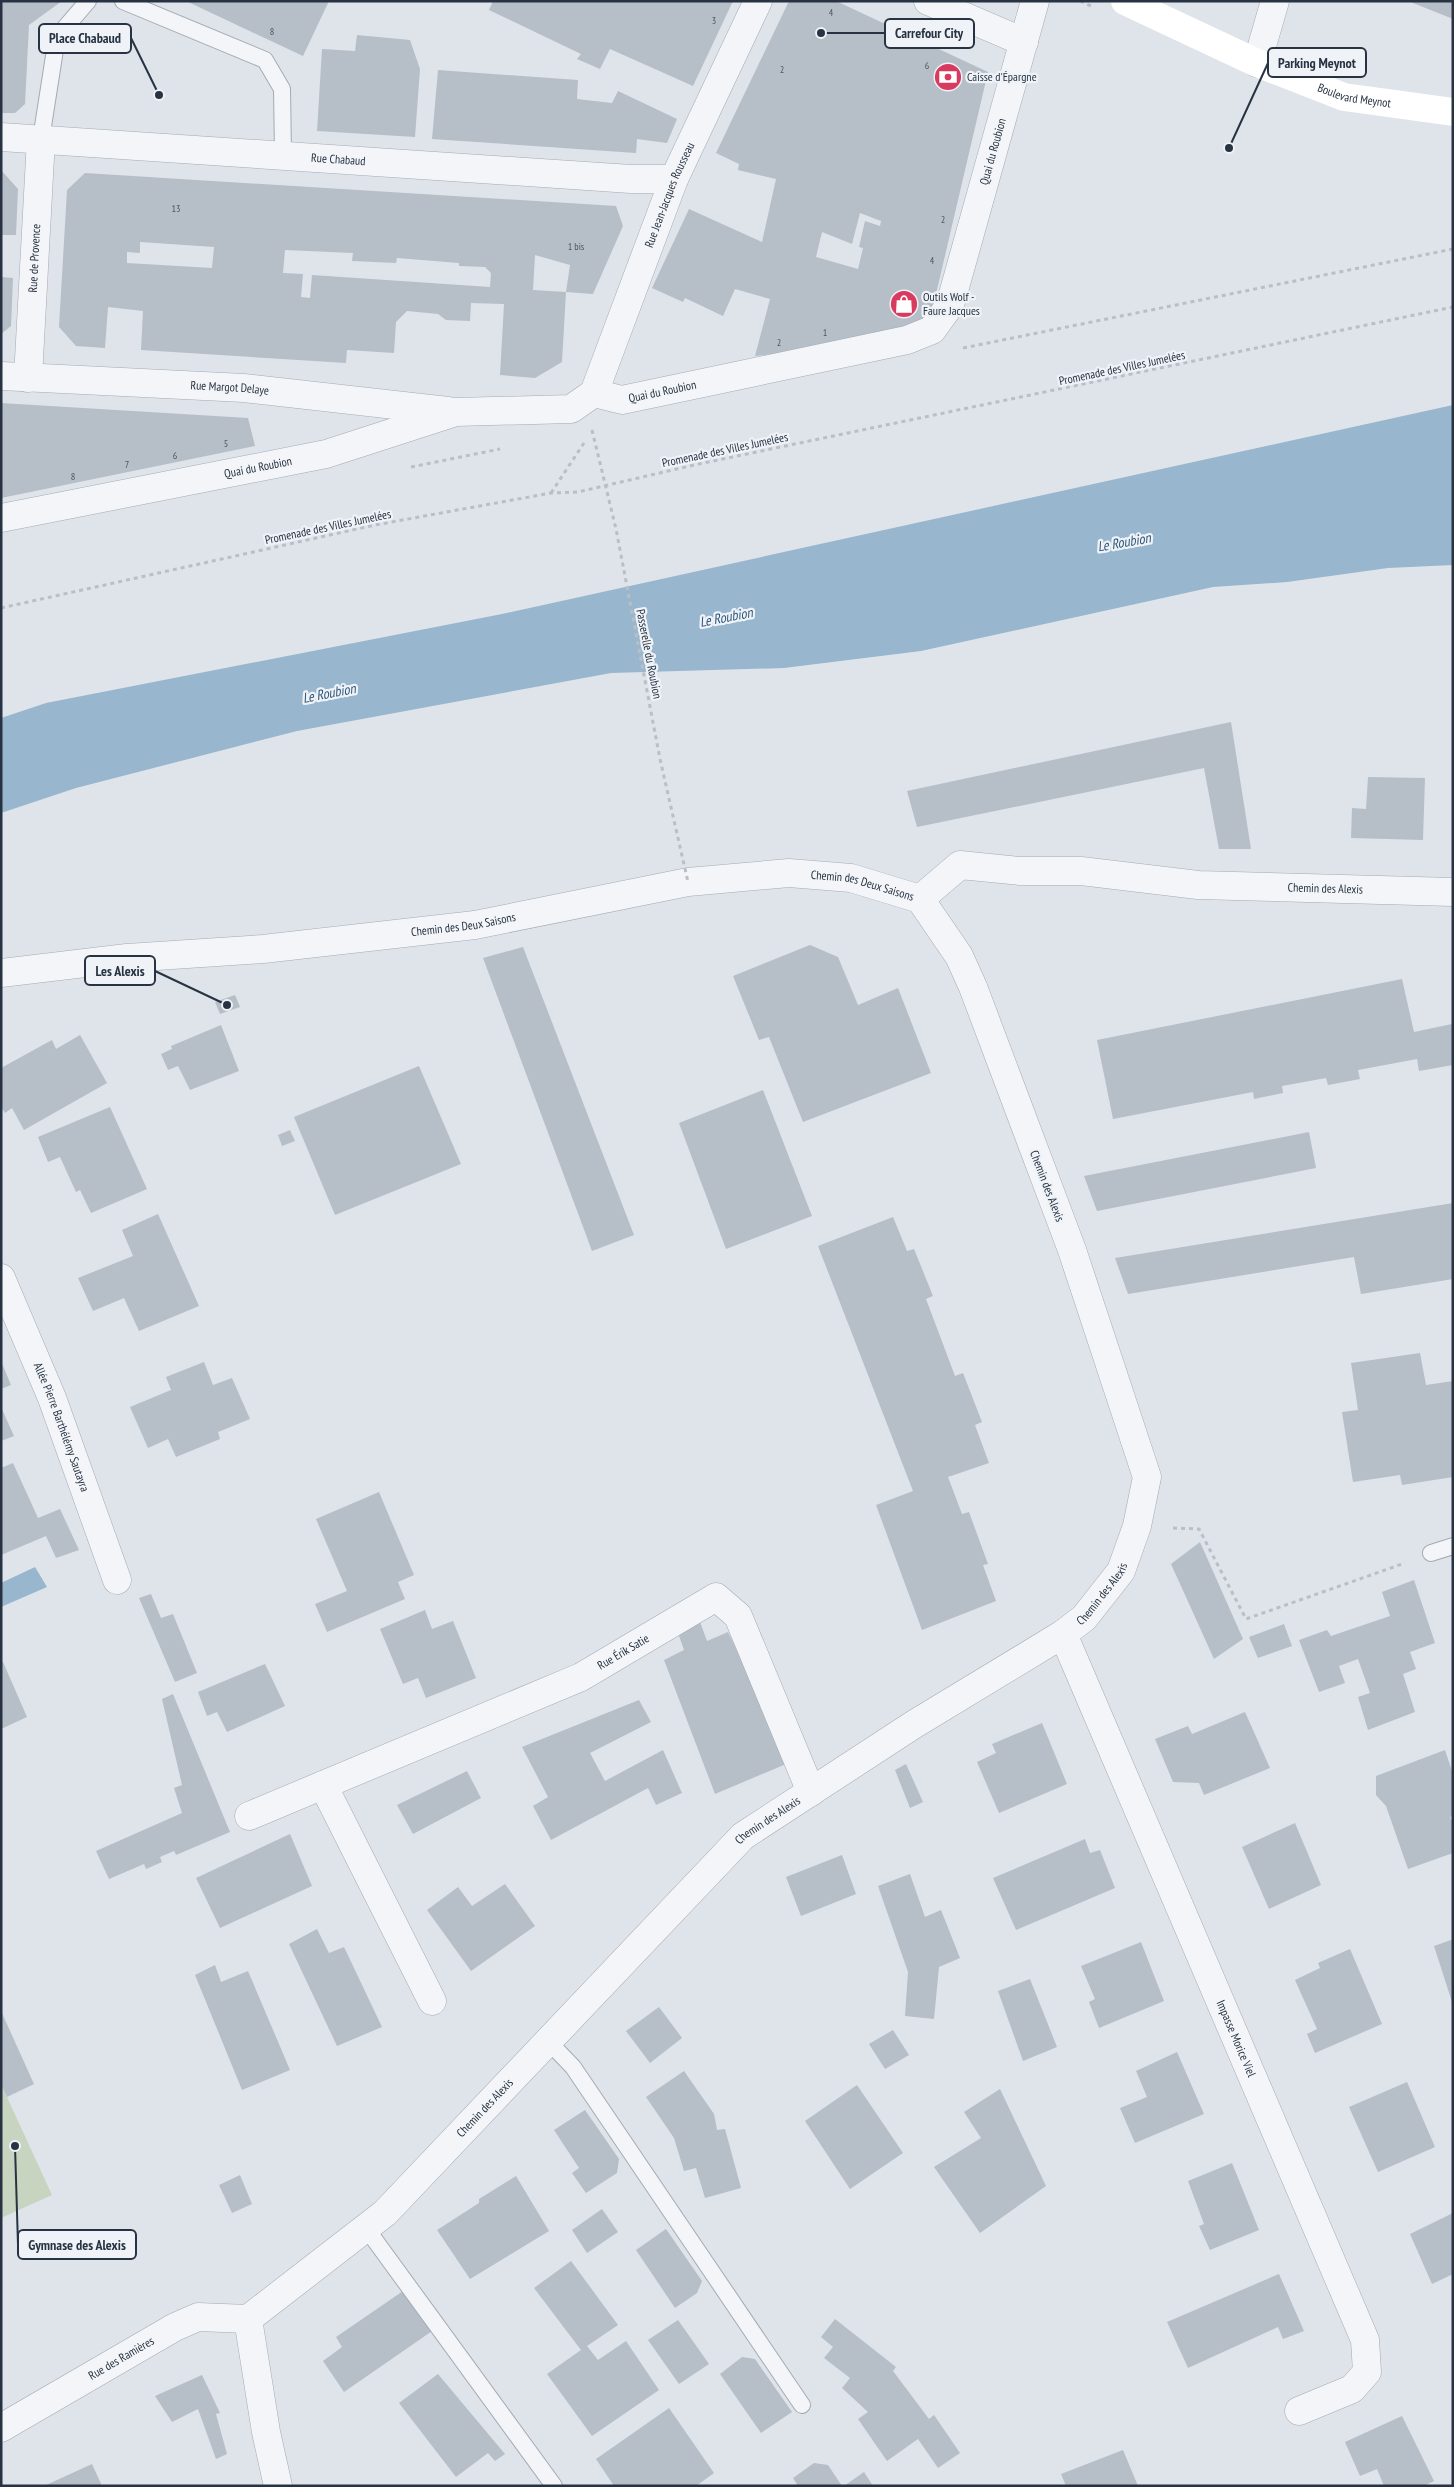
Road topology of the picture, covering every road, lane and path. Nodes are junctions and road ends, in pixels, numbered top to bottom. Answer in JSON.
{"nodes":[{"id":1,"x":88,"y":1,"type":"edge"},
{"id":2,"x":124,"y":1,"type":"edge"},
{"id":3,"x":758,"y":1,"type":"edge"},
{"id":4,"x":928,"y":1,"type":"edge"},
{"id":5,"x":1035,"y":1,"type":"edge"},
{"id":6,"x":1125,"y":1,"type":"edge"},
{"id":7,"x":1275,"y":1,"type":"edge"},
{"id":8,"x":1024,"y":42,"type":"junction"},
{"id":9,"x":1257,"y":63,"type":"junction"},
{"id":10,"x":1453,"y":112,"type":"edge"},
{"id":11,"x":1,"y":137,"type":"edge"},
{"id":12,"x":41,"y":140,"type":"junction"},
{"id":13,"x":283,"y":154,"type":"junction"},
{"id":14,"x":674,"y":179,"type":"junction"},
{"id":15,"x":1453,"y":249,"type":"edge"},
{"id":16,"x":1453,"y":308,"type":"edge"},
{"id":17,"x":957,"y":350,"type":"dead end"},
{"id":18,"x":1,"y":376,"type":"edge"},
{"id":19,"x":28,"y":378,"type":"junction"},
{"id":20,"x":594,"y":393,"type":"junction"},
{"id":21,"x":456,"y":412,"type":"junction"},
{"id":22,"x":551,"y":493,"type":"junction"},
{"id":23,"x":1,"y":518,"type":"edge"},
{"id":24,"x":1,"y":608,"type":"edge"},
{"id":25,"x":688,"y":882,"type":"junction"},
{"id":26,"x":1453,"y":892,"type":"edge"},
{"id":27,"x":920,"y":899,"type":"junction"},
{"id":28,"x":1,"y":973,"type":"edge"},
{"id":29,"x":1,"y":1278,"type":"edge"},
{"id":30,"x":1137,"y":1526,"type":"junction"},
{"id":31,"x":1453,"y":1546,"type":"edge"},
{"id":32,"x":1431,"y":1553,"type":"joint"},
{"id":33,"x":117,"y":1580,"type":"dead end"},
{"id":34,"x":1063,"y":1634,"type":"junction"},
{"id":35,"x":323,"y":1785,"type":"junction"},
{"id":36,"x":811,"y":1792,"type":"junction"},
{"id":37,"x":249,"y":1816,"type":"dead end"},
{"id":38,"x":432,"y":2001,"type":"dead end"},
{"id":39,"x":548,"y":2041,"type":"junction"},
{"id":40,"x":366,"y":2228,"type":"junction"},
{"id":41,"x":248,"y":2319,"type":"junction"},
{"id":42,"x":802,"y":2405,"type":"dead end"},
{"id":43,"x":1299,"y":2410,"type":"dead end"},
{"id":44,"x":1,"y":2428,"type":"edge"},
{"id":45,"x":278,"y":2486,"type":"edge"},
{"id":46,"x":554,"y":2486,"type":"edge"}],
"edges":[{"from":1,"to":12,"type":"lane"},
{"from":2,"to":13,"type":"lane"},
{"from":3,"to":14,"type":"street","name":"Rue Jean-Jacques Rousseau"},
{"from":4,"to":8,"type":"street"},
{"from":5,"to":8,"type":"street","name":"Quai du Roubion"},
{"from":6,"to":9,"type":"main road","name":"Boulevard Meynot"},
{"from":7,"to":9,"type":"street"},
{"from":8,"to":20,"type":"street","name":"Quai du Roubion"},
{"from":9,"to":10,"type":"main road","name":"Boulevard Meynot"},
{"from":11,"to":12,"type":"street","name":"Rue Chabaud"},
{"from":12,"to":13,"type":"street","name":"Rue Chabaud"},
{"from":12,"to":19,"type":"street","name":"Rue de Provence"},
{"from":13,"to":14,"type":"street","name":"Rue Chabaud"},
{"from":14,"to":20,"type":"street","name":"Rue Jean-Jacques Rousseau"},
{"from":15,"to":17,"type":"path"},
{"from":16,"to":22,"type":"path","name":"Promenade des Villes Jumelées"},
{"from":18,"to":19,"type":"street","name":"Rue Margot Delaye"},
{"from":19,"to":21,"type":"street","name":"Rue Margot Delaye"},
{"from":20,"to":21,"type":"street","name":"Quai du Roubion"},
{"from":21,"to":23,"type":"street","name":"Quai du Roubion"},
{"from":22,"to":24,"type":"path","name":"Promenade des Villes Jumelées"},
{"from":22,"to":25,"type":"path","name":"Passerelle du Roubion","bridge":true},
{"from":25,"to":27,"type":"street","name":"Chemin des Deux Saisons"},
{"from":25,"to":28,"type":"street","name":"Chemin des Deux Saisons"},
{"from":26,"to":27,"type":"street","name":"Chemin des Alexis"},
{"from":27,"to":30,"type":"street","name":"Chemin des Alexis"},
{"from":29,"to":33,"type":"street","name":"Allée Pierre Barthélémy Sautayra"},
{"from":30,"to":32,"type":"path"},
{"from":30,"to":34,"type":"street","name":"Chemin des Alexis"},
{"from":31,"to":32,"type":"lane"},
{"from":34,"to":36,"type":"street","name":"Chemin des Alexis"},
{"from":34,"to":43,"type":"street","name":"Impasse Morice Viel"},
{"from":35,"to":36,"type":"street","name":"Rue Érik Satie"},
{"from":35,"to":37,"type":"street","name":"Rue Érik Satie"},
{"from":35,"to":38,"type":"street"},
{"from":36,"to":39,"type":"street","name":"Chemin des Alexis"},
{"from":39,"to":40,"type":"street","name":"Chemin des Alexis"},
{"from":39,"to":42,"type":"lane"},
{"from":40,"to":41,"type":"street","name":"Chemin des Alexis"},
{"from":40,"to":46,"type":"lane"},
{"from":41,"to":44,"type":"street","name":"Rue des Ramières"},
{"from":41,"to":45,"type":"street"}]}
